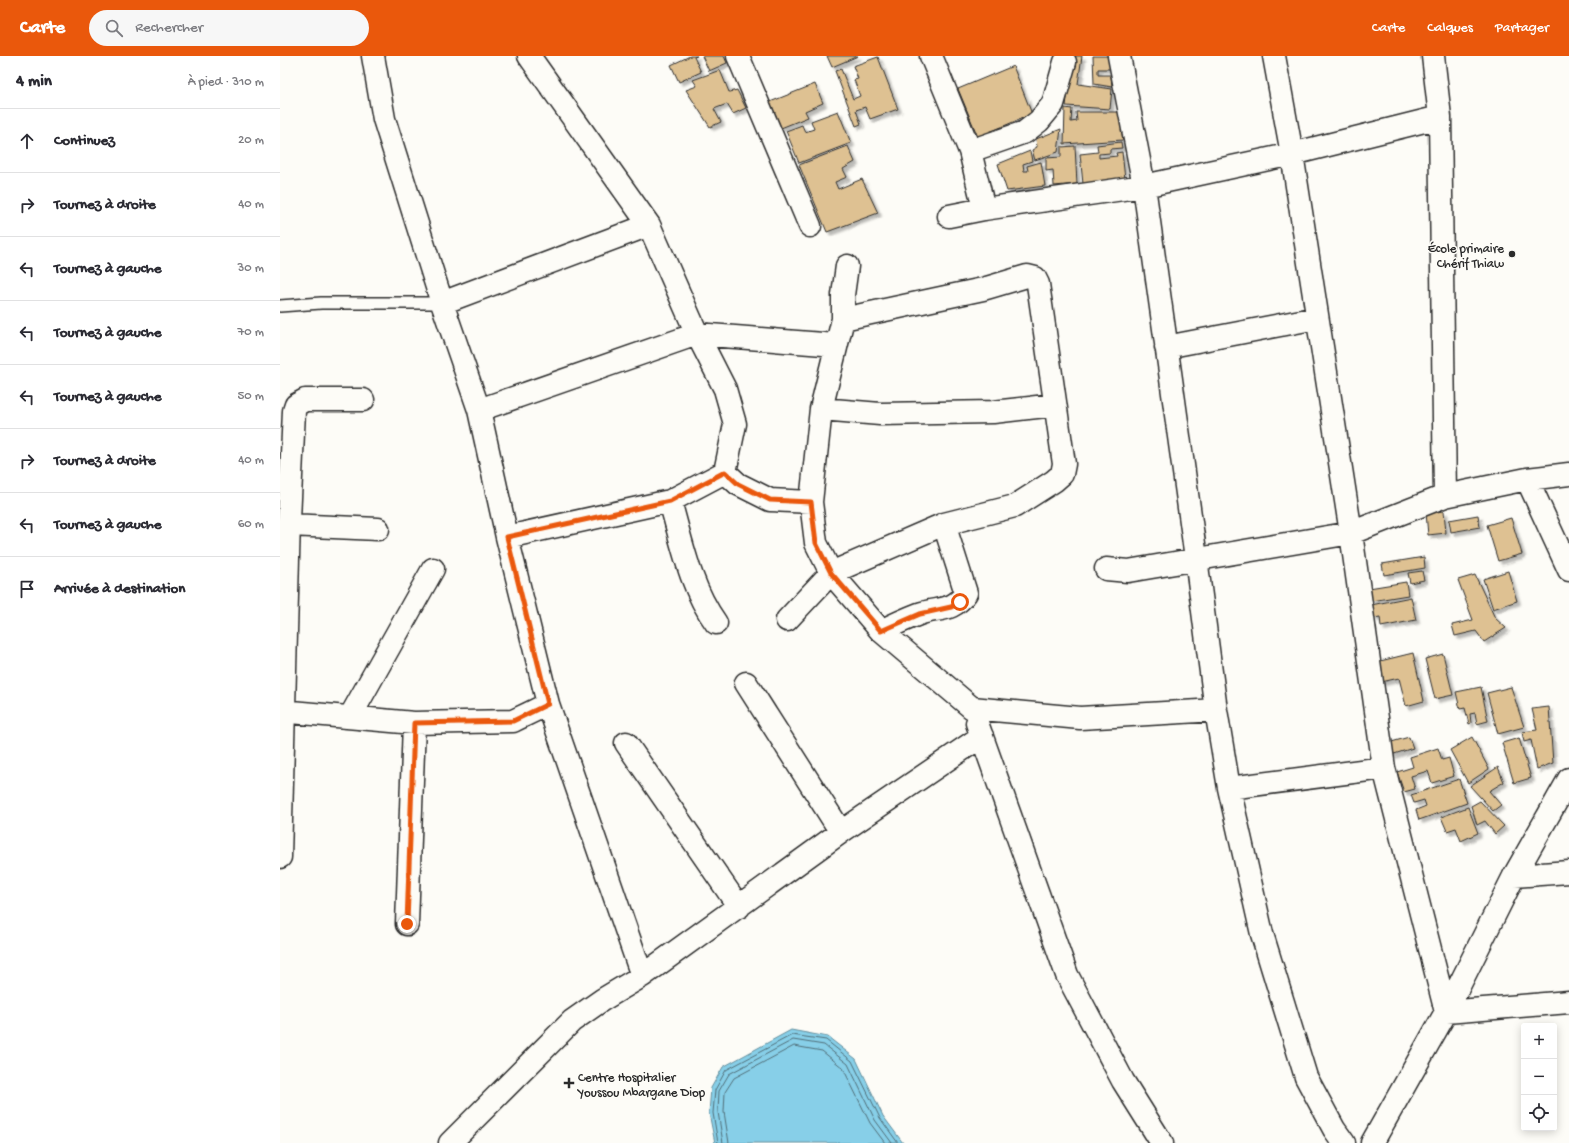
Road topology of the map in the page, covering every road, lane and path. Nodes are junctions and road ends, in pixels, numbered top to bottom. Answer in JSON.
{"nodes":[{"id":1,"x":373,"y":56,"type":"edge"},
{"id":2,"x":529,"y":56,"type":"edge"},
{"id":3,"x":738,"y":56,"type":"edge"},
{"id":4,"x":931,"y":56,"type":"edge"},
{"id":5,"x":1119,"y":56,"type":"edge"},
{"id":6,"x":1274,"y":56,"type":"edge"},
{"id":7,"x":1433,"y":56,"type":"edge"},
{"id":8,"x":1064,"y":62,"type":"dead end"},
{"id":9,"x":1440,"y":116,"type":"junction"},
{"id":10,"x":970,"y":151,"type":"junction"},
{"id":11,"x":1292,"y":154,"type":"junction"},
{"id":12,"x":1144,"y":186,"type":"junction"},
{"id":13,"x":984,"y":209,"type":"junction"},
{"id":14,"x":949,"y":216,"type":"dead end"},
{"id":15,"x":649,"y":225,"type":"junction"},
{"id":16,"x":810,"y":226,"type":"dead end"},
{"id":17,"x":847,"y":266,"type":"dead end"},
{"id":18,"x":442,"y":303,"type":"junction"},
{"id":19,"x":280,"y":306,"type":"edge"},
{"id":20,"x":1317,"y":318,"type":"junction"},
{"id":21,"x":843,"y":319,"type":"junction"},
{"id":22,"x":697,"y":334,"type":"junction"},
{"id":23,"x":836,"y":345,"type":"junction"},
{"id":24,"x":1166,"y":347,"type":"junction"},
{"id":25,"x":363,"y":400,"type":"dead end"},
{"id":26,"x":1055,"y":405,"type":"junction"},
{"id":27,"x":822,"y":409,"type":"junction"},
{"id":28,"x":479,"y":410,"type":"junction"},
{"id":29,"x":725,"y":472,"type":"junction"},
{"id":30,"x":1569,"y":474,"type":"edge"},
{"id":31,"x":1528,"y":479,"type":"junction"},
{"id":32,"x":1445,"y":496,"type":"junction"},
{"id":33,"x":670,"y":501,"type":"junction"},
{"id":34,"x":811,"y":502,"type":"junction"},
{"id":35,"x":286,"y":521,"type":"edge"},
{"id":36,"x":944,"y":524,"type":"junction"},
{"id":37,"x":378,"y":529,"type":"dead end"},
{"id":38,"x":1351,"y":533,"type":"junction"},
{"id":39,"x":507,"y":537,"type":"junction"},
{"id":40,"x":1196,"y":558,"type":"junction"},
{"id":41,"x":433,"y":569,"type":"dead end"},
{"id":42,"x":1106,"y":569,"type":"dead end"},
{"id":43,"x":1569,"y":570,"type":"edge"},
{"id":44,"x":831,"y":573,"type":"junction"},
{"id":45,"x":787,"y":620,"type":"dead end"},
{"id":46,"x":716,"y":623,"type":"dead end"},
{"id":47,"x":881,"y":631,"type":"junction"},
{"id":48,"x":746,"y":683,"type":"dead end"},
{"id":49,"x":548,"y":704,"type":"junction"},
{"id":50,"x":972,"y":708,"type":"junction"},
{"id":51,"x":282,"y":710,"type":"edge"},
{"id":52,"x":1216,"y":710,"type":"junction"},
{"id":53,"x":350,"y":717,"type":"junction"},
{"id":54,"x":414,"y":723,"type":"junction"},
{"id":55,"x":982,"y":736,"type":"junction"},
{"id":56,"x":626,"y":743,"type":"dead end"},
{"id":57,"x":1384,"y":768,"type":"junction"},
{"id":58,"x":1569,"y":779,"type":"edge"},
{"id":59,"x":1229,"y":788,"type":"junction"},
{"id":60,"x":841,"y":832,"type":"junction"},
{"id":61,"x":280,"y":858,"type":"edge"},
{"id":62,"x":1569,"y":872,"type":"edge"},
{"id":63,"x":1514,"y":876,"type":"junction"},
{"id":64,"x":739,"y":907,"type":"junction"},
{"id":65,"x":407,"y":924,"type":"dead end"},
{"id":66,"x":642,"y":976,"type":"junction"},
{"id":67,"x":1569,"y":1002,"type":"edge"},
{"id":68,"x":1446,"y":1012,"type":"junction"},
{"id":69,"x":1380,"y":1139,"type":"edge"},
{"id":70,"x":450,"y":1143,"type":"edge"},
{"id":71,"x":1162,"y":1143,"type":"edge"},
{"id":72,"x":1344,"y":1143,"type":"edge"}],
"edges":[{"from":1,"to":18,"type":"street"},
{"from":2,"to":15,"type":"street"},
{"from":3,"to":16,"type":"street"},
{"from":4,"to":10,"type":"street"},
{"from":5,"to":12,"type":"street"},
{"from":6,"to":11,"type":"street"},
{"from":7,"to":9,"type":"street"},
{"from":8,"to":10,"type":"street"},
{"from":9,"to":11,"type":"street"},
{"from":9,"to":32,"type":"street"},
{"from":10,"to":13,"type":"street"},
{"from":11,"to":12,"type":"street"},
{"from":11,"to":20,"type":"street"},
{"from":12,"to":13,"type":"street"},
{"from":12,"to":24,"type":"street"},
{"from":13,"to":14,"type":"street"},
{"from":15,"to":18,"type":"street"},
{"from":15,"to":22,"type":"street"},
{"from":17,"to":21,"type":"street"},
{"from":18,"to":19,"type":"lane"},
{"from":18,"to":28,"type":"street"},
{"from":20,"to":24,"type":"street"},
{"from":20,"to":38,"type":"street"},
{"from":21,"to":23,"type":"street"},
{"from":21,"to":26,"type":"street"},
{"from":22,"to":23,"type":"street"},
{"from":22,"to":28,"type":"street"},
{"from":22,"to":29,"type":"street"},
{"from":23,"to":27,"type":"street"},
{"from":24,"to":40,"type":"street"},
{"from":25,"to":35,"type":"street"},
{"from":26,"to":27,"type":"street"},
{"from":26,"to":36,"type":"street"},
{"from":27,"to":34,"type":"street"},
{"from":28,"to":39,"type":"street"},
{"from":29,"to":33,"type":"street"},
{"from":29,"to":34,"type":"street"},
{"from":30,"to":31,"type":"street"},
{"from":31,"to":32,"type":"street"},
{"from":31,"to":43,"type":"street"},
{"from":32,"to":38,"type":"street"},
{"from":33,"to":39,"type":"street"},
{"from":33,"to":46,"type":"street"},
{"from":34,"to":44,"type":"street"},
{"from":35,"to":37,"type":"street"},
{"from":35,"to":51,"type":"street"},
{"from":36,"to":44,"type":"street"},
{"from":36,"to":47,"type":"street"},
{"from":38,"to":40,"type":"street"},
{"from":38,"to":57,"type":"street"},
{"from":39,"to":49,"type":"street"},
{"from":40,"to":42,"type":"street"},
{"from":40,"to":52,"type":"street"},
{"from":41,"to":53,"type":"street"},
{"from":44,"to":45,"type":"street"},
{"from":44,"to":47,"type":"street"},
{"from":47,"to":50,"type":"street"},
{"from":48,"to":60,"type":"street"},
{"from":49,"to":54,"type":"street"},
{"from":49,"to":66,"type":"street"},
{"from":50,"to":52,"type":"street"},
{"from":50,"to":55,"type":"street"},
{"from":51,"to":53,"type":"street"},
{"from":51,"to":61,"type":"street"},
{"from":52,"to":59,"type":"street"},
{"from":53,"to":54,"type":"street"},
{"from":54,"to":65,"type":"street"},
{"from":55,"to":60,"type":"street"},
{"from":55,"to":71,"type":"street"},
{"from":56,"to":64,"type":"street"},
{"from":57,"to":59,"type":"street"},
{"from":57,"to":68,"type":"street"},
{"from":58,"to":63,"type":"street"},
{"from":59,"to":72,"type":"street"},
{"from":60,"to":64,"type":"street"},
{"from":62,"to":63,"type":"street"},
{"from":63,"to":68,"type":"street"},
{"from":64,"to":66,"type":"street"},
{"from":66,"to":70,"type":"street"},
{"from":67,"to":68,"type":"street"},
{"from":68,"to":69,"type":"street"}]}
